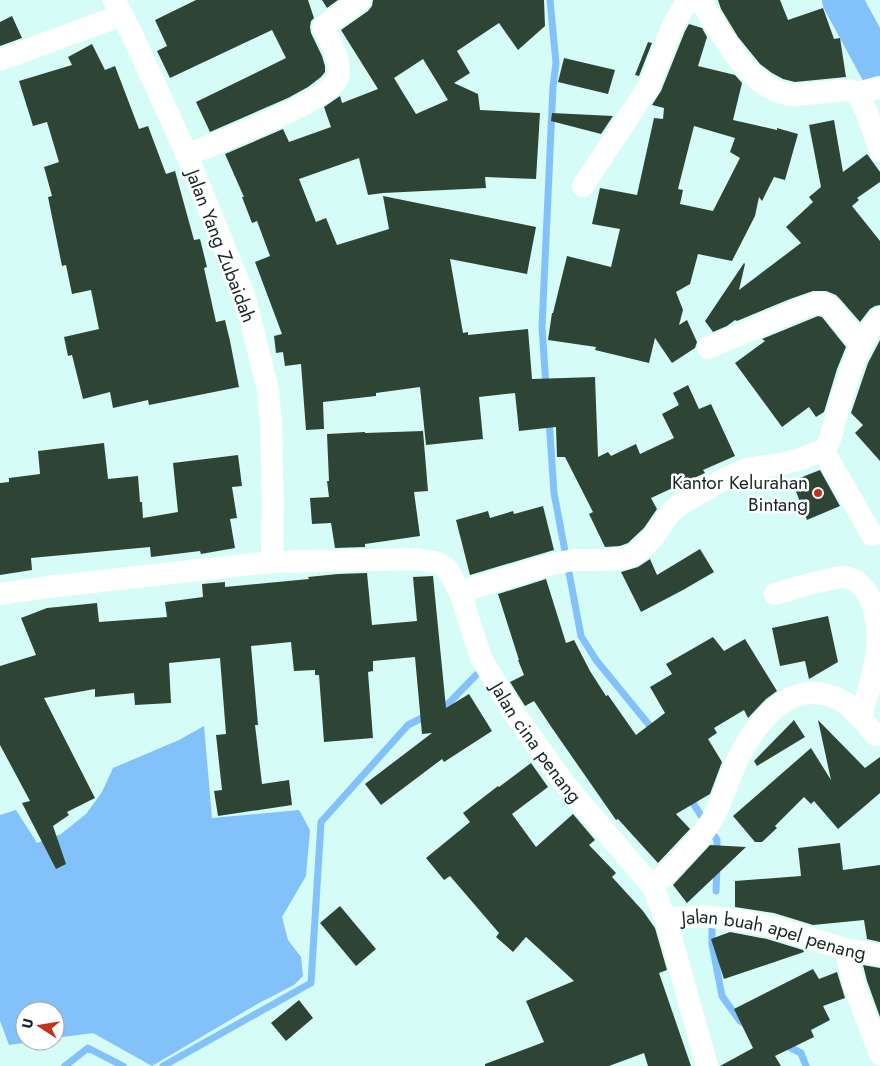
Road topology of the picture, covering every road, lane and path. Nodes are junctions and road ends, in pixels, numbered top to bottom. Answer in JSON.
{"nodes":[{"id":1,"x":360,"y":0,"type":"edge"},
{"id":2,"x":688,"y":0,"type":"edge"},
{"id":3,"x":700,"y":0,"type":"edge"},
{"id":4,"x":118,"y":8,"type":"edge"},
{"id":5,"x":0,"y":60,"type":"edge"},
{"id":6,"x":880,"y":86,"type":"edge"},
{"id":7,"x":857,"y":93,"type":"junction"},
{"id":8,"x":880,"y":151,"type":"edge"},
{"id":9,"x":187,"y":155,"type":"junction"},
{"id":10,"x":583,"y":186,"type":"dead end"},
{"id":11,"x":880,"y":318,"type":"edge"},
{"id":12,"x":862,"y":346,"type":"junction"},
{"id":13,"x":708,"y":348,"type":"dead end"},
{"id":14,"x":823,"y":450,"type":"junction"},
{"id":15,"x":872,"y":535,"type":"dead end"},
{"id":16,"x":272,"y":562,"type":"junction"},
{"id":17,"x":460,"y":592,"type":"junction"},
{"id":18,"x":0,"y":594,"type":"edge"},
{"id":19,"x":775,"y":594,"type":"dead end"},
{"id":20,"x":653,"y":887,"type":"junction"},
{"id":21,"x":666,"y":919,"type":"junction"},
{"id":22,"x":845,"y":949,"type":"junction"},
{"id":23,"x":880,"y":955,"type":"edge"},
{"id":24,"x":880,"y":1054,"type":"edge"},
{"id":25,"x":707,"y":1066,"type":"edge"}],
"edges":[{"from":1,"to":9,"type":"street"},
{"from":2,"to":10,"type":"street"},
{"from":3,"to":7,"type":"street"},
{"from":4,"to":5,"type":"street"},
{"from":4,"to":9,"type":"street","name":"Jalan Yang Zubaidah"},
{"from":6,"to":7,"type":"street"},
{"from":7,"to":8,"type":"street"},
{"from":9,"to":16,"type":"street","name":"Jalan Yang Zubaidah"},
{"from":11,"to":12,"type":"street"},
{"from":12,"to":13,"type":"street"},
{"from":12,"to":14,"type":"street"},
{"from":14,"to":15,"type":"street"},
{"from":14,"to":17,"type":"street"},
{"from":16,"to":17,"type":"street","name":"Jalan cina penang"},
{"from":16,"to":18,"type":"street"},
{"from":17,"to":20,"type":"street","name":"Jalan cina penang"},
{"from":19,"to":20,"type":"street"},
{"from":20,"to":21,"type":"street","name":"Jalan cina penang"},
{"from":21,"to":22,"type":"street","name":"Jalan buah apel penang"},
{"from":21,"to":25,"type":"street","name":"Jalan cina penang"},
{"from":22,"to":23,"type":"street","name":"Jalan buah apel penang"},
{"from":22,"to":24,"type":"street"}]}
